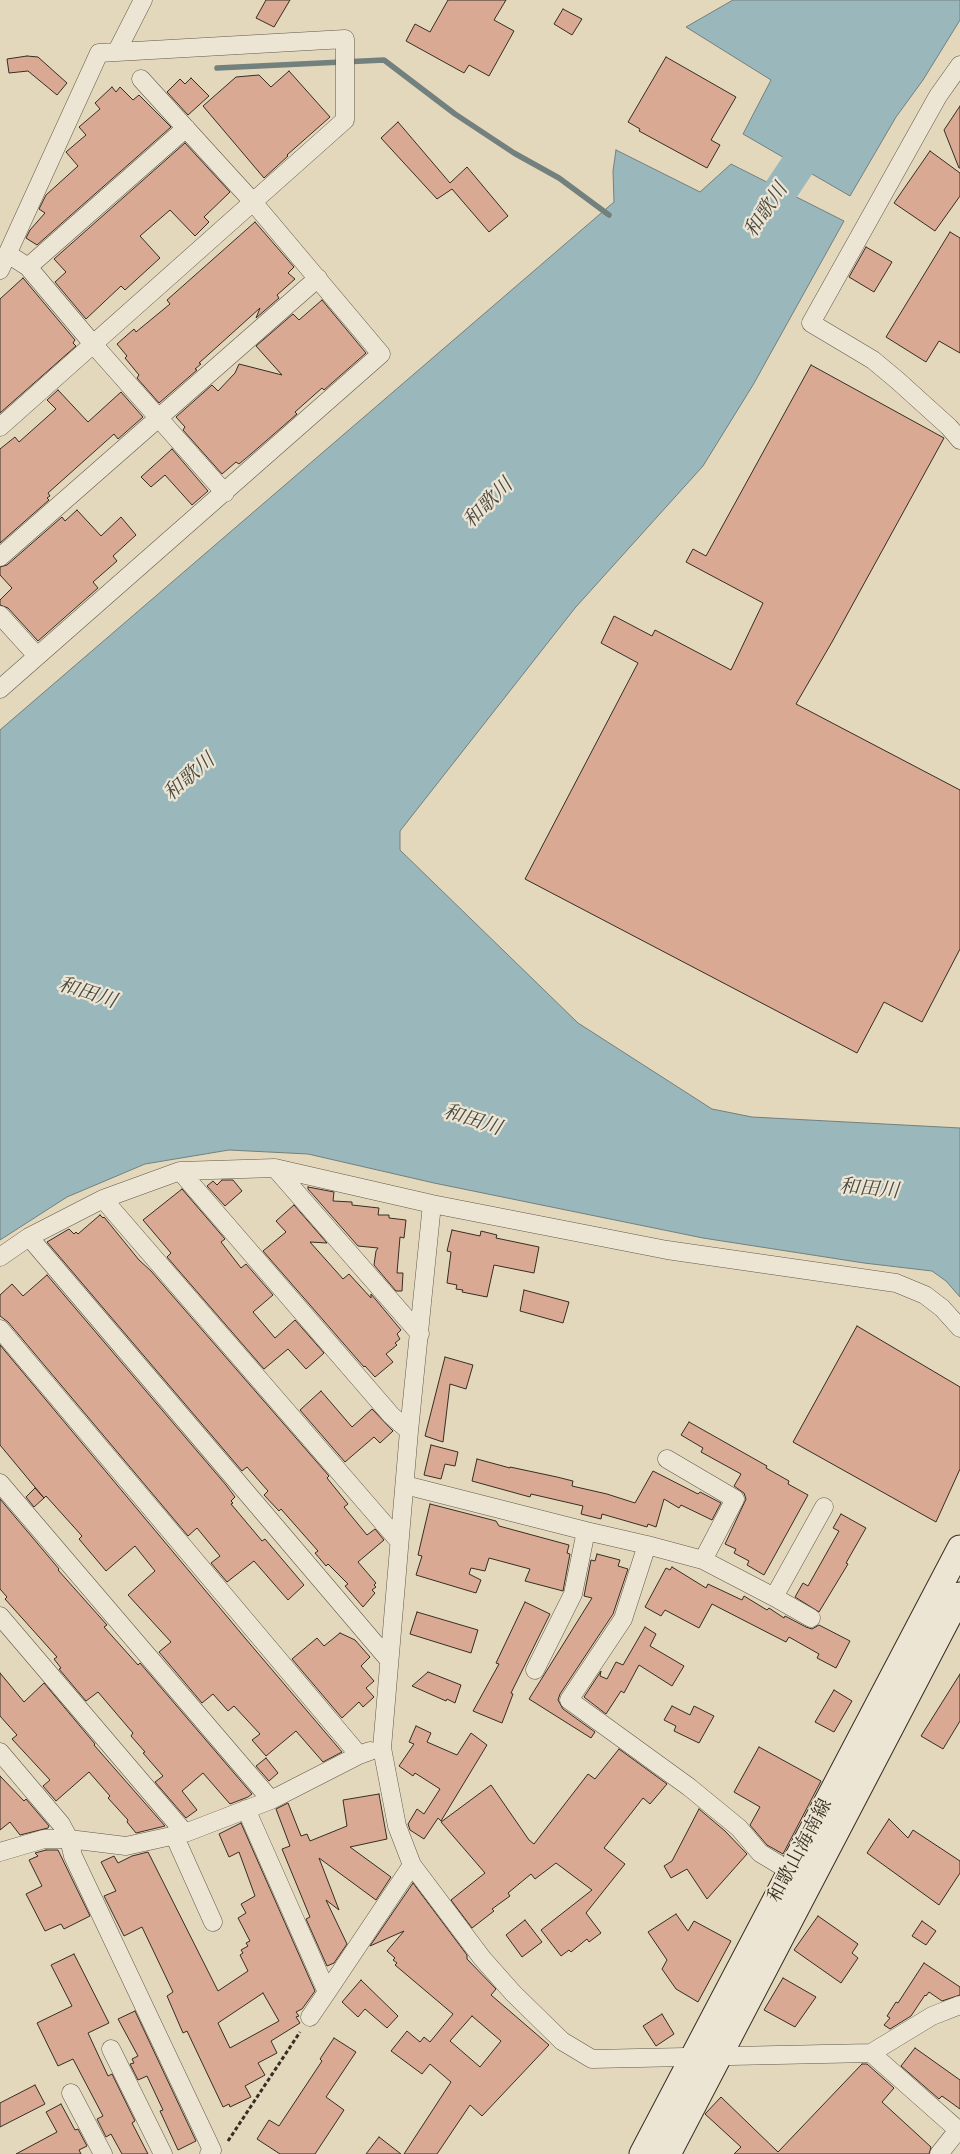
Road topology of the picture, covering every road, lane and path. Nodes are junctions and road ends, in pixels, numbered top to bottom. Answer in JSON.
{"nodes":[{"id":1,"x":142,"y":0,"type":"edge"},
{"id":2,"x":117,"y":51,"type":"junction"},
{"id":3,"x":960,"y":65,"type":"edge"},
{"id":4,"x":141,"y":79,"type":"dead end"},
{"id":5,"x":186,"y":128,"type":"junction"},
{"id":6,"x":253,"y":202,"type":"junction"},
{"id":7,"x":8,"y":254,"type":"junction"},
{"id":8,"x":28,"y":267,"type":"junction"},
{"id":9,"x":0,"y":270,"type":"edge"},
{"id":10,"x":318,"y":278,"type":"junction"},
{"id":11,"x":93,"y":344,"type":"junction"},
{"id":12,"x":158,"y":417,"type":"junction"},
{"id":13,"x":0,"y":427,"type":"edge"},
{"id":14,"x":960,"y":440,"type":"edge"},
{"id":15,"x":225,"y":493,"type":"junction"},
{"id":16,"x":0,"y":557,"type":"edge"},
{"id":17,"x":0,"y":615,"type":"edge"},
{"id":18,"x":37,"y":656,"type":"junction"},
{"id":19,"x":0,"y":689,"type":"edge"},
{"id":20,"x":275,"y":1168,"type":"junction"},
{"id":21,"x":180,"y":1171,"type":"junction"},
{"id":22,"x":103,"y":1199,"type":"junction"},
{"id":23,"x":432,"y":1204,"type":"junction"},
{"id":24,"x":29,"y":1237,"type":"junction"},
{"id":25,"x":0,"y":1257,"type":"edge"},
{"id":26,"x":0,"y":1328,"type":"edge"},
{"id":27,"x":960,"y":1328,"type":"edge"},
{"id":28,"x":420,"y":1334,"type":"junction"},
{"id":29,"x":409,"y":1431,"type":"junction"},
{"id":30,"x":667,"y":1459,"type":"dead end"},
{"id":31,"x":0,"y":1483,"type":"edge"},
{"id":32,"x":405,"y":1485,"type":"junction"},
{"id":33,"x":824,"y":1507,"type":"dead end"},
{"id":34,"x":586,"y":1531,"type":"junction"},
{"id":35,"x":399,"y":1541,"type":"junction"},
{"id":36,"x":647,"y":1545,"type":"junction"},
{"id":37,"x":960,"y":1548,"type":"edge"},
{"id":38,"x":703,"y":1560,"type":"junction"},
{"id":39,"x":960,"y":1594,"type":"edge"},
{"id":40,"x":774,"y":1597,"type":"junction"},
{"id":41,"x":0,"y":1616,"type":"edge"},
{"id":42,"x":811,"y":1618,"type":"dead end"},
{"id":43,"x":389,"y":1660,"type":"junction"},
{"id":44,"x":535,"y":1670,"type":"dead end"},
{"id":45,"x":382,"y":1748,"type":"junction"},
{"id":46,"x":0,"y":1752,"type":"edge"},
{"id":47,"x":359,"y":1755,"type":"junction"},
{"id":48,"x":270,"y":1800,"type":"junction"},
{"id":49,"x":246,"y":1809,"type":"junction"},
{"id":50,"x":179,"y":1834,"type":"junction"},
{"id":51,"x":69,"y":1839,"type":"junction"},
{"id":52,"x":0,"y":1852,"type":"edge"},
{"id":53,"x":412,"y":1865,"type":"junction"},
{"id":54,"x":800,"y":1876,"type":"junction"},
{"id":55,"x":213,"y":1922,"type":"dead end"},
{"id":56,"x":327,"y":1992,"type":"junction"},
{"id":57,"x":960,"y":2005,"type":"edge"},
{"id":58,"x":310,"y":2017,"type":"joint"},
{"id":59,"x":111,"y":2049,"type":"dead end"},
{"id":60,"x":871,"y":2053,"type":"junction"},
{"id":61,"x":693,"y":2056,"type":"junction"},
{"id":62,"x":718,"y":2057,"type":"junction"},
{"id":63,"x":71,"y":2093,"type":"dead end"},
{"id":64,"x":210,"y":2152,"type":"edge"},
{"id":65,"x":103,"y":2154,"type":"edge"},
{"id":66,"x":163,"y":2154,"type":"edge"},
{"id":67,"x":642,"y":2154,"type":"edge"},
{"id":68,"x":668,"y":2154,"type":"edge"},
{"id":69,"x":939,"y":2154,"type":"edge"}],
"edges":[{"from":1,"to":2,"type":"street"},
{"from":2,"to":6,"type":"street"},
{"from":2,"to":7,"type":"street"},
{"from":3,"to":14,"type":"street"},
{"from":4,"to":5,"type":"street"},
{"from":5,"to":6,"type":"street"},
{"from":5,"to":8,"type":"street"},
{"from":6,"to":10,"type":"street"},
{"from":6,"to":11,"type":"street"},
{"from":7,"to":8,"type":"street"},
{"from":7,"to":9,"type":"street"},
{"from":8,"to":11,"type":"street"},
{"from":10,"to":12,"type":"street"},
{"from":10,"to":15,"type":"street"},
{"from":11,"to":12,"type":"street"},
{"from":11,"to":13,"type":"street"},
{"from":12,"to":15,"type":"street"},
{"from":12,"to":16,"type":"street"},
{"from":15,"to":18,"type":"street"},
{"from":17,"to":18,"type":"street"},
{"from":18,"to":19,"type":"street"},
{"from":20,"to":21,"type":"street"},
{"from":20,"to":23,"type":"street"},
{"from":20,"to":28,"type":"street"},
{"from":21,"to":22,"type":"street"},
{"from":21,"to":29,"type":"street"},
{"from":22,"to":24,"type":"street"},
{"from":22,"to":35,"type":"street"},
{"from":23,"to":27,"type":"street"},
{"from":23,"to":28,"type":"street"},
{"from":24,"to":25,"type":"street"},
{"from":24,"to":43,"type":"street"},
{"from":26,"to":47,"type":"street"},
{"from":28,"to":29,"type":"street"},
{"from":29,"to":32,"type":"street"},
{"from":30,"to":38,"type":"street"},
{"from":31,"to":48,"type":"street"},
{"from":32,"to":34,"type":"street"},
{"from":32,"to":35,"type":"street"},
{"from":33,"to":40,"type":"street"},
{"from":34,"to":36,"type":"street"},
{"from":34,"to":44,"type":"street"},
{"from":35,"to":43,"type":"street"},
{"from":36,"to":38,"type":"street"},
{"from":36,"to":54,"type":"street"},
{"from":37,"to":54,"type":"main road","name":"和歌山海南線"},
{"from":38,"to":40,"type":"street"},
{"from":39,"to":54,"type":"main road","name":"和歌山海南線"},
{"from":40,"to":42,"type":"street"},
{"from":41,"to":50,"type":"street"},
{"from":43,"to":45,"type":"street"},
{"from":45,"to":47,"type":"street"},
{"from":45,"to":53,"type":"street"},
{"from":46,"to":51,"type":"street"},
{"from":47,"to":48,"type":"street"},
{"from":48,"to":49,"type":"street"},
{"from":49,"to":50,"type":"street"},
{"from":49,"to":56,"type":"street"},
{"from":50,"to":51,"type":"street"},
{"from":50,"to":55,"type":"street"},
{"from":51,"to":52,"type":"street"},
{"from":51,"to":64,"type":"street"},
{"from":53,"to":56,"type":"street"},
{"from":53,"to":61,"type":"street"},
{"from":54,"to":61,"type":"main road","name":"和歌山海南線"},
{"from":54,"to":62,"type":"main road","name":"和歌山海南線"},
{"from":56,"to":58,"type":"street"},
{"from":57,"to":60,"type":"street"},
{"from":58,"to":64,"type":"path"},
{"from":59,"to":66,"type":"street"},
{"from":60,"to":62,"type":"street"},
{"from":60,"to":69,"type":"street"},
{"from":61,"to":62,"type":"street"},
{"from":61,"to":67,"type":"main road","name":"和歌山海南線"},
{"from":62,"to":68,"type":"main road","name":"和歌山海南線"},
{"from":63,"to":65,"type":"street"}]}
